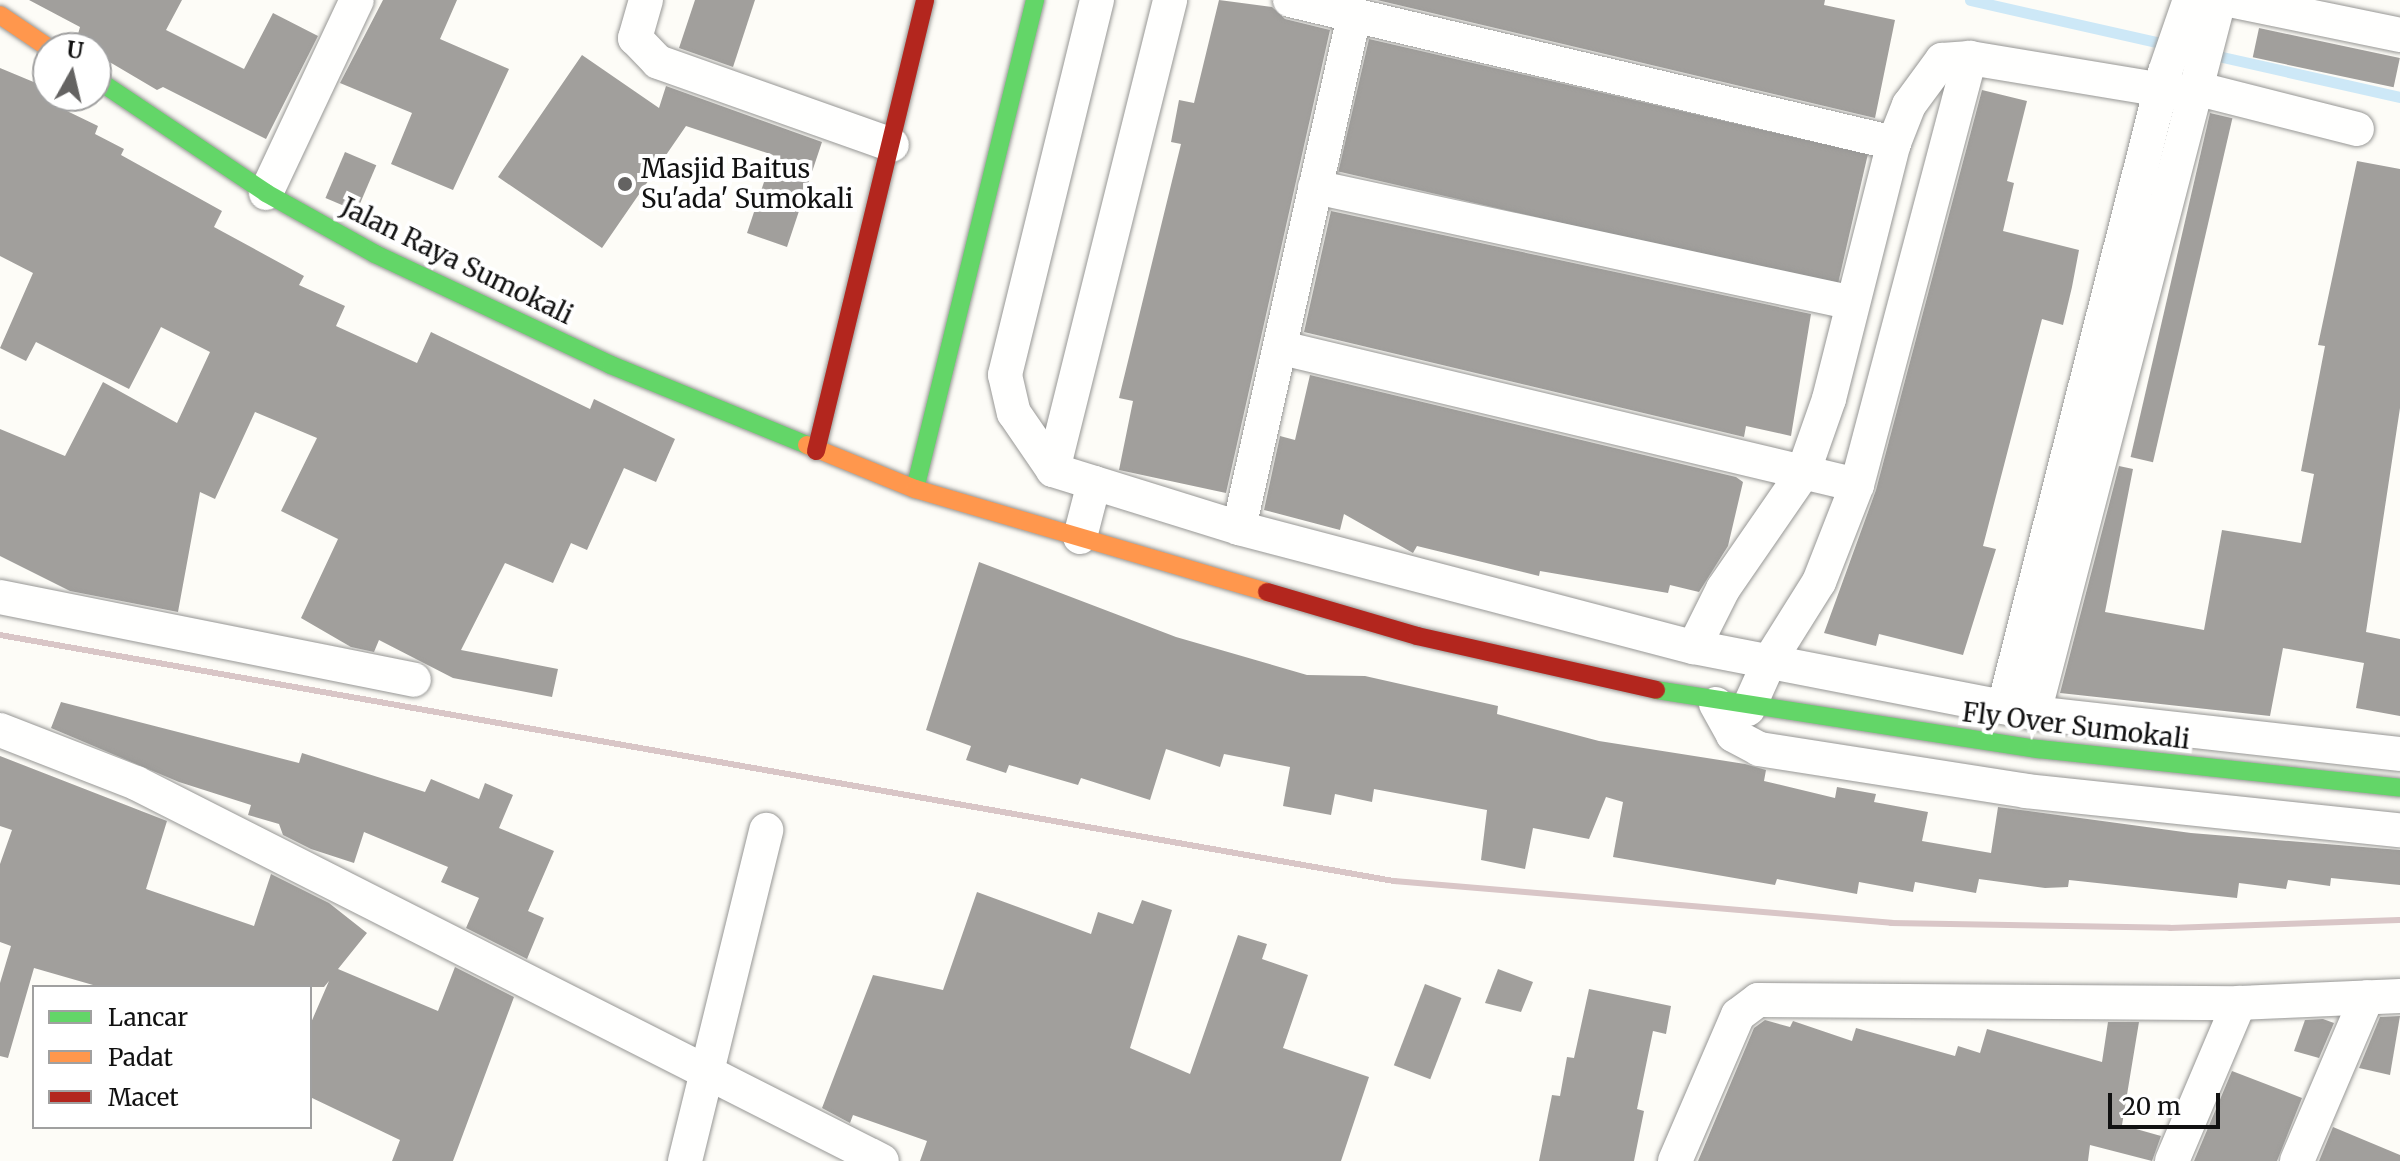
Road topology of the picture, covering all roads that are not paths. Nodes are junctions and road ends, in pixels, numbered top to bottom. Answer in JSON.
{"nodes":[{"id":1,"x":357,"y":0,"type":"edge"},
{"id":2,"x":646,"y":0,"type":"edge"},
{"id":3,"x":925,"y":0,"type":"edge"},
{"id":4,"x":1035,"y":0,"type":"edge"},
{"id":5,"x":1097,"y":0,"type":"edge"},
{"id":6,"x":1170,"y":0,"type":"edge"},
{"id":7,"x":1290,"y":0,"type":"edge"},
{"id":8,"x":2190,"y":0,"type":"edge"},
{"id":9,"x":2219,"y":0,"type":"edge"},
{"id":10,"x":2230,"y":0,"type":"edge"},
{"id":11,"x":0,"y":15,"type":"edge"},
{"id":12,"x":1354,"y":16,"type":"junction"},
{"id":13,"x":2398,"y":25,"type":"edge"},
{"id":14,"x":2192,"y":34,"type":"junction"},
{"id":15,"x":32,"y":37,"type":"edge"},
{"id":16,"x":1970,"y":58,"type":"junction"},
{"id":17,"x":2182,"y":85,"type":"junction"},
{"id":18,"x":112,"y":90,"type":"edge"},
{"id":19,"x":2357,"y":129,"type":"dead end"},
{"id":20,"x":1894,"y":143,"type":"junction"},
{"id":21,"x":892,"y":145,"type":"junction"},
{"id":22,"x":1315,"y":187,"type":"junction"},
{"id":23,"x":266,"y":193,"type":"junction"},
{"id":24,"x":1853,"y":303,"type":"junction"},
{"id":25,"x":1282,"y":348,"type":"junction"},
{"id":26,"x":816,"y":451,"type":"junction"},
{"id":27,"x":1053,"y":470,"type":"junction"},
{"id":28,"x":1803,"y":473,"type":"junction"},
{"id":29,"x":1094,"y":483,"type":"junction"},
{"id":30,"x":1857,"y":485,"type":"junction"},
{"id":31,"x":915,"y":489,"type":"junction"},
{"id":32,"x":1239,"y":528,"type":"junction"},
{"id":33,"x":1080,"y":537,"type":"junction"},
{"id":34,"x":0,"y":597,"type":"edge"},
{"id":35,"x":1694,"y":647,"type":"junction"},
{"id":36,"x":1770,"y":660,"type":"junction"},
{"id":37,"x":414,"y":680,"type":"dead end"},
{"id":38,"x":1748,"y":709,"type":"junction"},
{"id":39,"x":2019,"y":710,"type":"junction"},
{"id":40,"x":0,"y":730,"type":"edge"},
{"id":41,"x":2400,"y":754,"type":"edge"},
{"id":42,"x":2400,"y":788,"type":"edge"},
{"id":43,"x":766,"y":830,"type":"dead end"},
{"id":44,"x":2400,"y":830,"type":"edge"},
{"id":45,"x":2384,"y":996,"type":"edge"},
{"id":46,"x":2239,"y":1003,"type":"junction"},
{"id":47,"x":707,"y":1068,"type":"junction"},
{"id":48,"x":685,"y":1161,"type":"edge"},
{"id":49,"x":882,"y":1161,"type":"edge"},
{"id":50,"x":1675,"y":1161,"type":"edge"},
{"id":51,"x":2172,"y":1161,"type":"edge"},
{"id":52,"x":2297,"y":1161,"type":"edge"}],
"edges":[{"from":1,"to":23,"type":"street"},
{"from":2,"to":21,"type":"street"},
{"from":3,"to":21,"type":"main road"},
{"from":4,"to":31,"type":"main road"},
{"from":5,"to":27,"type":"street"},
{"from":6,"to":27,"type":"street"},
{"from":7,"to":12,"type":"street"},
{"from":8,"to":14,"type":"street"},
{"from":9,"to":14,"type":"street"},
{"from":10,"to":13,"type":"street"},
{"from":11,"to":15,"type":"main road"},
{"from":12,"to":20,"type":"street"},
{"from":12,"to":22,"type":"street"},
{"from":14,"to":17,"type":"street"},
{"from":16,"to":17,"type":"street"},
{"from":16,"to":20,"type":"street"},
{"from":16,"to":30,"type":"street"},
{"from":17,"to":19,"type":"street"},
{"from":17,"to":39,"type":"street"},
{"from":18,"to":23,"type":"main road","name":"Jalan Raya Sumokali"},
{"from":20,"to":24,"type":"street"},
{"from":21,"to":26,"type":"main road"},
{"from":22,"to":24,"type":"street"},
{"from":22,"to":25,"type":"street"},
{"from":23,"to":26,"type":"main road","name":"Jalan Raya Sumokali"},
{"from":24,"to":28,"type":"street"},
{"from":25,"to":28,"type":"street"},
{"from":25,"to":32,"type":"street"},
{"from":26,"to":31,"type":"main road","name":"Jalan Raya Sumokali"},
{"from":27,"to":29,"type":"street"},
{"from":28,"to":30,"type":"street"},
{"from":28,"to":35,"type":"street"},
{"from":29,"to":32,"type":"street"},
{"from":29,"to":33,"type":"street"},
{"from":30,"to":36,"type":"street"},
{"from":31,"to":33,"type":"main road","name":"Jalan Raya Sumokali"},
{"from":32,"to":35,"type":"street"},
{"from":33,"to":38,"type":"main road","name":"Fly Over Sumokali"},
{"from":34,"to":37,"type":"street"},
{"from":35,"to":36,"type":"street"},
{"from":36,"to":38,"type":"street"},
{"from":36,"to":39,"type":"street"},
{"from":38,"to":42,"type":"main road","name":"Fly Over Sumokali"},
{"from":38,"to":44,"type":"street"},
{"from":39,"to":41,"type":"street"},
{"from":40,"to":47,"type":"street"},
{"from":43,"to":47,"type":"street"},
{"from":45,"to":46,"type":"street"},
{"from":45,"to":52,"type":"street"},
{"from":46,"to":50,"type":"street"},
{"from":46,"to":51,"type":"street"},
{"from":47,"to":48,"type":"street"},
{"from":47,"to":49,"type":"street"}]}
